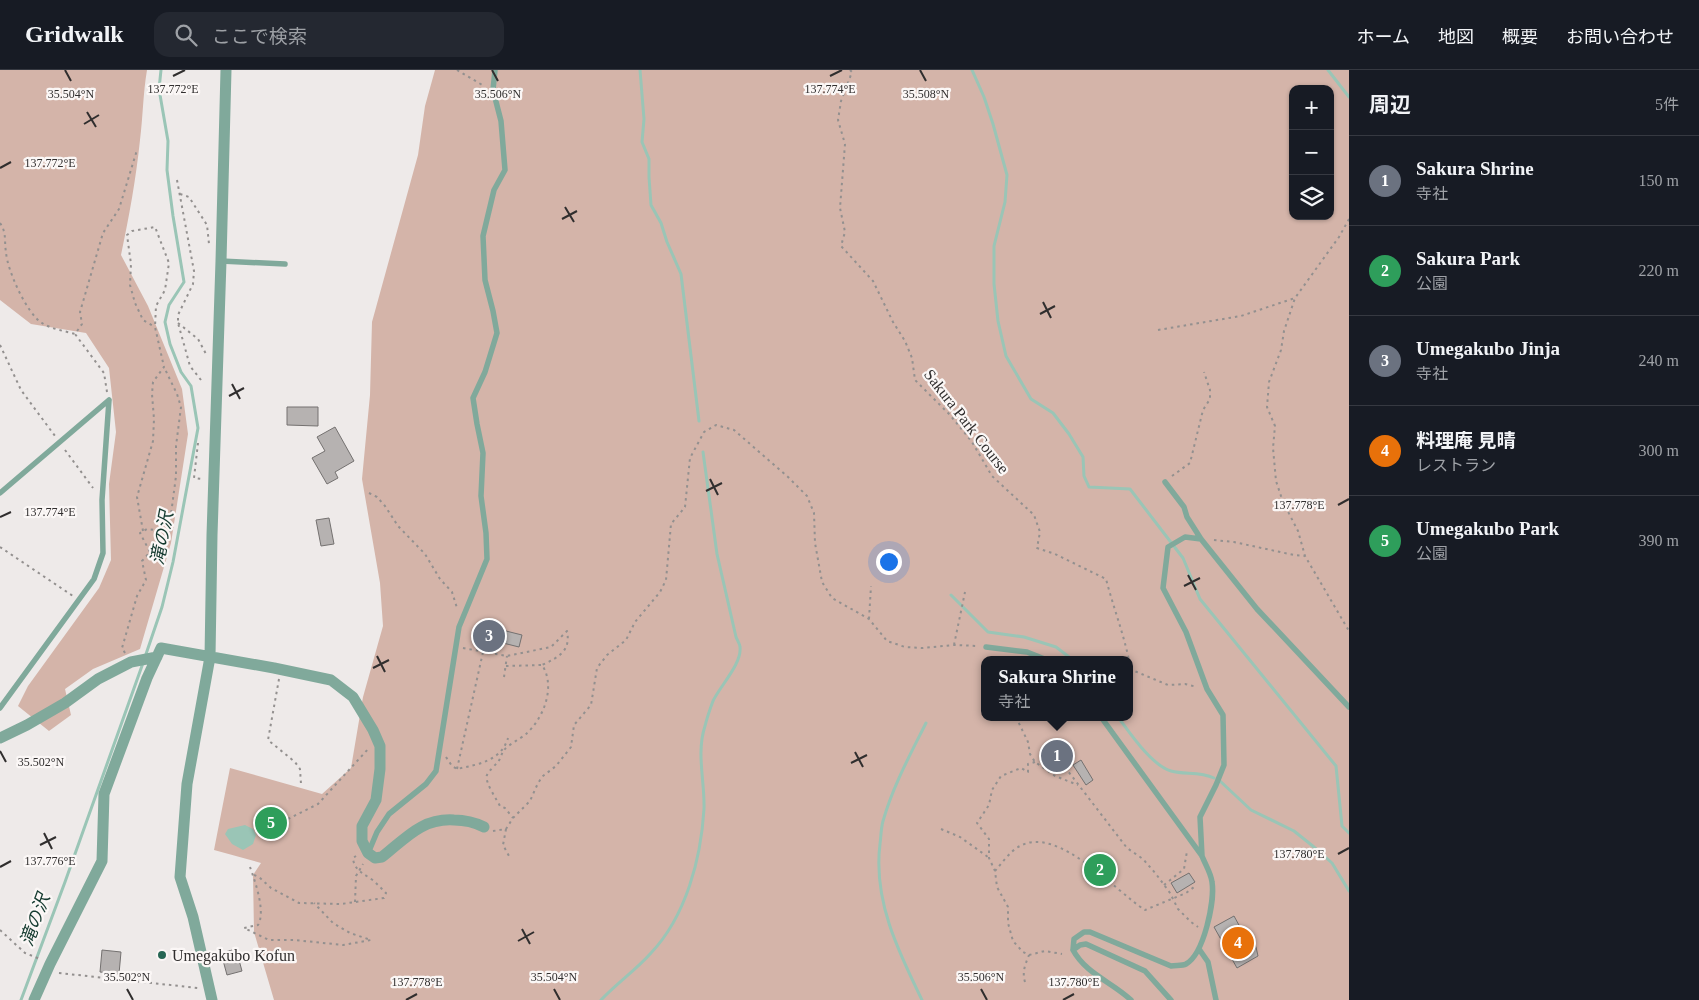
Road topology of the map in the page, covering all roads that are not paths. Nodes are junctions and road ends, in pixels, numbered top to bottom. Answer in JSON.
{"nodes":[{"id":1,"x":226,"y":70,"type":"edge"},
{"id":2,"x":495,"y":70,"type":"edge"},
{"id":3,"x":222,"y":257,"type":"junction"},
{"id":4,"x":285,"y":264,"type":"dead end"},
{"id":5,"x":1165,"y":482,"type":"road end"},
{"id":6,"x":0,"y":493,"type":"edge"},
{"id":7,"x":1201,"y":539,"type":"junction"},
{"id":8,"x":986,"y":647,"type":"road end"},
{"id":9,"x":1037,"y":656,"type":"edge"},
{"id":10,"x":154,"y":657,"type":"junction"},
{"id":11,"x":210,"y":657,"type":"junction"},
{"id":12,"x":1349,"y":707,"type":"edge"},
{"id":13,"x":0,"y":708,"type":"edge"},
{"id":14,"x":1104,"y":721,"type":"edge"},
{"id":15,"x":0,"y":738,"type":"edge"},
{"id":16,"x":484,"y":827,"type":"road end"},
{"id":17,"x":368,"y":853,"type":"junction"},
{"id":18,"x":1202,"y":856,"type":"junction"},
{"id":19,"x":1199,"y":949,"type":"junction"},
{"id":20,"x":1073,"y":950,"type":"junction"},
{"id":21,"x":211,"y":995,"type":"edge"},
{"id":22,"x":34,"y":1000,"type":"edge"},
{"id":23,"x":1131,"y":1000,"type":"edge"},
{"id":24,"x":1172,"y":1000,"type":"edge"},
{"id":25,"x":1216,"y":1000,"type":"edge"}],
"edges":[{"from":1,"to":3,"type":"street"},
{"from":2,"to":17,"type":"lane"},
{"from":3,"to":4,"type":"lane"},
{"from":3,"to":11,"type":"street"},
{"from":5,"to":7,"type":"lane"},
{"from":6,"to":13,"type":"lane"},
{"from":7,"to":12,"type":"lane"},
{"from":7,"to":18,"type":"lane"},
{"from":8,"to":9,"type":"lane"},
{"from":10,"to":11,"type":"street"},
{"from":10,"to":15,"type":"street"},
{"from":10,"to":22,"type":"street"},
{"from":11,"to":17,"type":"street"},
{"from":11,"to":21,"type":"street"},
{"from":14,"to":18,"type":"lane"},
{"from":16,"to":17,"type":"street"},
{"from":18,"to":19,"type":"lane"},
{"from":19,"to":20,"type":"lane"},
{"from":19,"to":25,"type":"lane"},
{"from":20,"to":23,"type":"lane"},
{"from":20,"to":24,"type":"lane"}]}
